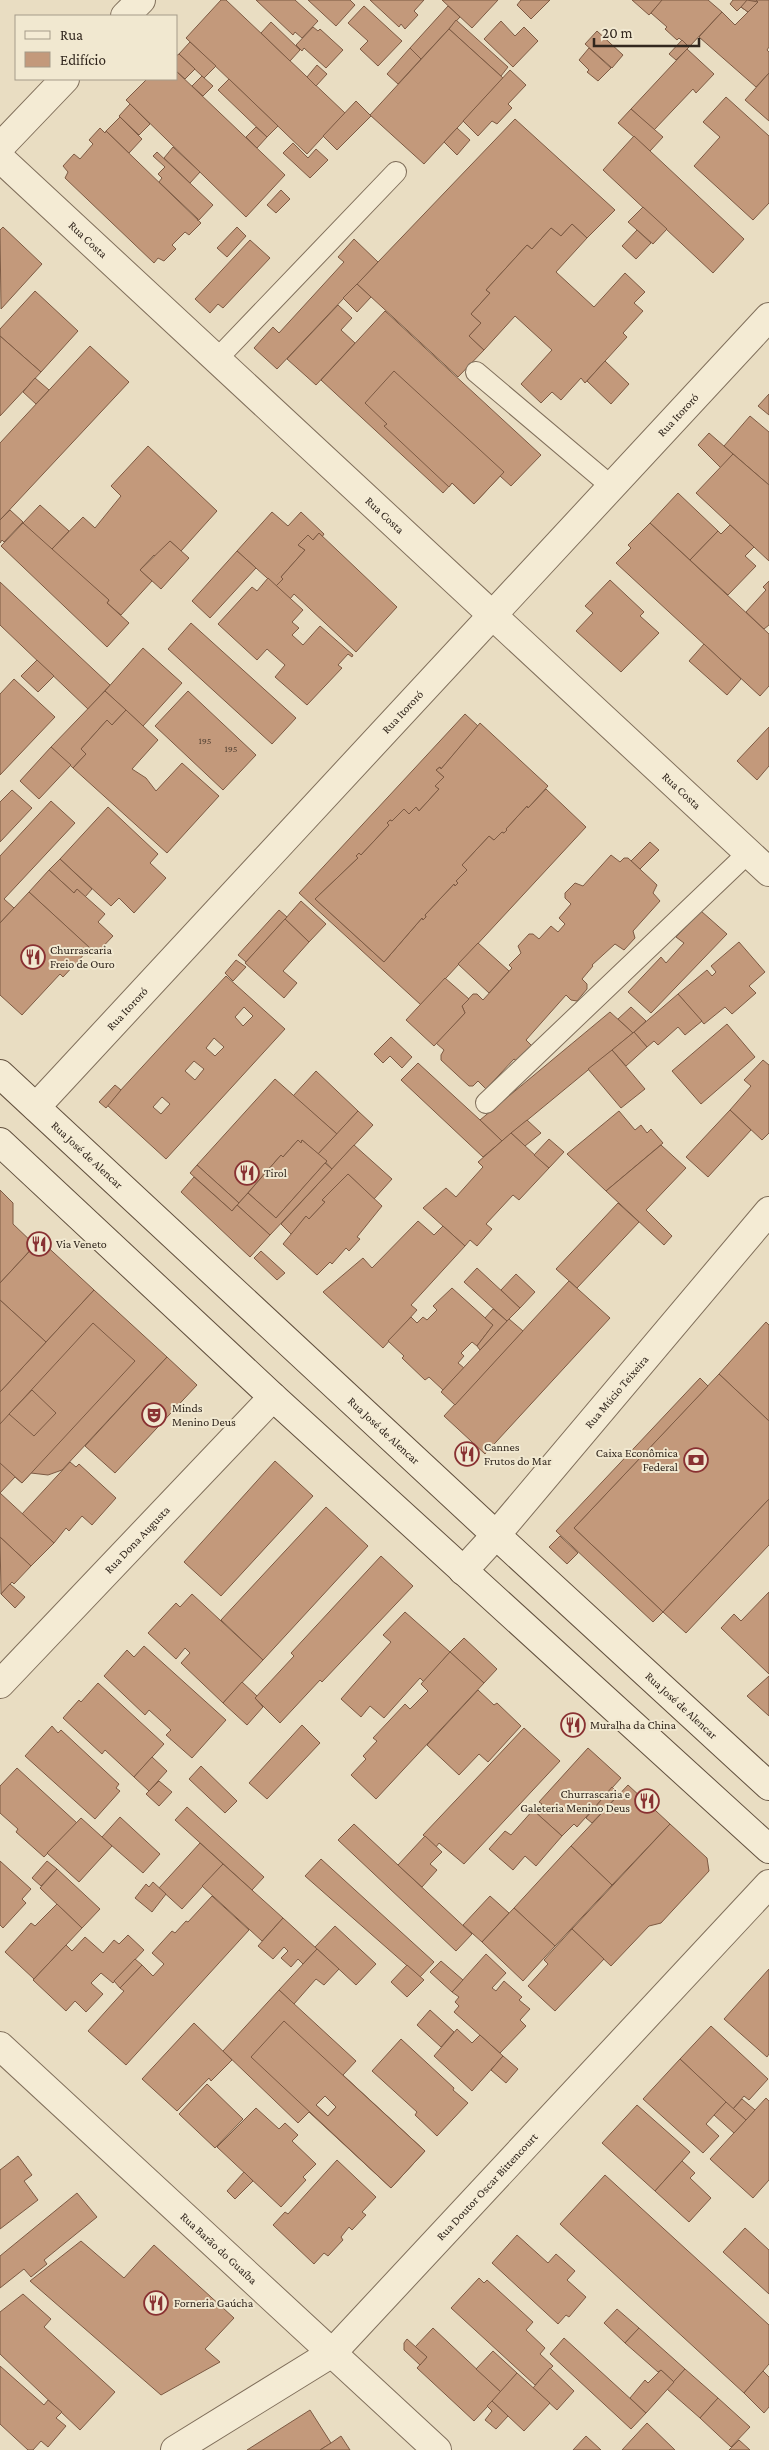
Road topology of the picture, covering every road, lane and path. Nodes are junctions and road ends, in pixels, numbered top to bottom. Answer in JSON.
{"nodes":[{"id":1,"x":141,"y":0,"type":"edge"},
{"id":2,"x":126,"y":15,"type":"edge"},
{"id":3,"x":64,"y":80,"type":"edge"},
{"id":4,"x":0,"y":147,"type":"edge"},
{"id":5,"x":0,"y":158,"type":"edge"},
{"id":6,"x":396,"y":172,"type":"dead end"},
{"id":7,"x":769,"y":317,"type":"edge"},
{"id":8,"x":216,"y":360,"type":"junction"},
{"id":9,"x":476,"y":372,"type":"dead end"},
{"id":10,"x":611,"y":486,"type":"junction"},
{"id":11,"x":490,"y":616,"type":"junction"},
{"id":12,"x":748,"y":853,"type":"junction"},
{"id":13,"x":769,"y":872,"type":"edge"},
{"id":14,"x":0,"y":1074,"type":"edge"},
{"id":15,"x":486,"y":1103,"type":"dead end"},
{"id":16,"x":36,"y":1107,"type":"junction"},
{"id":17,"x":0,"y":1142,"type":"edge"},
{"id":18,"x":769,"y":1211,"type":"edge"},
{"id":19,"x":273,"y":1396,"type":"junction"},
{"id":20,"x":496,"y":1535,"type":"junction"},
{"id":21,"x":463,"y":1571,"type":"junction"},
{"id":22,"x":0,"y":1684,"type":"edge"},
{"id":23,"x":769,"y":1786,"type":"edge"},
{"id":24,"x":769,"y":1849,"type":"edge"},
{"id":25,"x":769,"y":1884,"type":"edge"},
{"id":26,"x":0,"y":2046,"type":"edge"},
{"id":27,"x":332,"y":2353,"type":"junction"},
{"id":28,"x":175,"y":2450,"type":"edge"},
{"id":29,"x":437,"y":2450,"type":"edge"}],
"edges":[{"from":1,"to":2,"type":"street"},
{"from":3,"to":4,"type":"street"},
{"from":5,"to":8,"type":"street","name":"Rua Costa"},
{"from":6,"to":8,"type":"lane"},
{"from":7,"to":10,"type":"street","name":"Rua Itororó"},
{"from":8,"to":11,"type":"street","name":"Rua Costa"},
{"from":9,"to":10,"type":"lane"},
{"from":10,"to":11,"type":"street","name":"Rua Itororó"},
{"from":11,"to":12,"type":"street","name":"Rua Costa"},
{"from":11,"to":16,"type":"street","name":"Rua Itororó"},
{"from":12,"to":13,"type":"street","name":"Rua Costa"},
{"from":12,"to":15,"type":"lane"},
{"from":14,"to":16,"type":"street","name":"Rua José de Alencar"},
{"from":16,"to":20,"type":"street","name":"Rua José de Alencar"},
{"from":17,"to":19,"type":"street"},
{"from":18,"to":20,"type":"street","name":"Rua Múcio Teixeira"},
{"from":19,"to":21,"type":"street"},
{"from":19,"to":22,"type":"street","name":"Rua Dona Augusta"},
{"from":20,"to":21,"type":"street","name":"Rua Múcio Teixeira"},
{"from":20,"to":23,"type":"street","name":"Rua José de Alencar"},
{"from":21,"to":24,"type":"street"},
{"from":25,"to":27,"type":"street","name":"Rua Doutor Oscar Bittencourt"},
{"from":26,"to":27,"type":"street","name":"Rua Barão do Guaíba"},
{"from":27,"to":28,"type":"street","name":"Rua Doutor Oscar Bittencourt"},
{"from":27,"to":29,"type":"street","name":"Rua Barão do Guaíba"}]}
